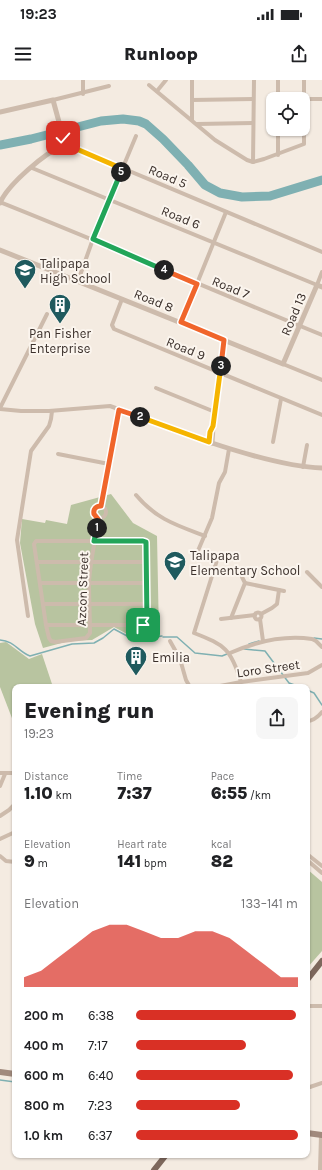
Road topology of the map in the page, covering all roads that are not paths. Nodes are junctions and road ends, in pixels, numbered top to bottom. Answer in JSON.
{"nodes":[{"id":1,"x":83,"y":80,"type":"edge"},
{"id":2,"x":166,"y":80,"type":"edge"},
{"id":3,"x":192,"y":80,"type":"edge"},
{"id":4,"x":254,"y":80,"type":"edge"},
{"id":5,"x":278,"y":80,"type":"edge"},
{"id":6,"x":304,"y":80,"type":"edge"},
{"id":7,"x":149,"y":84,"type":"dead end"},
{"id":8,"x":109,"y":86,"type":"dead end"},
{"id":9,"x":157,"y":91,"type":"junction"},
{"id":10,"x":278,"y":92,"type":"edge"},
{"id":11,"x":304,"y":92,"type":"edge"},
{"id":12,"x":83,"y":94,"type":"junction"},
{"id":13,"x":310,"y":99,"type":"edge"},
{"id":14,"x":322,"y":99,"type":"edge"},
{"id":15,"x":53,"y":100,"type":"junction"},
{"id":16,"x":192,"y":100,"type":"junction"},
{"id":17,"x":253,"y":100,"type":"junction"},
{"id":18,"x":0,"y":112,"type":"edge"},
{"id":19,"x":192,"y":120,"type":"junction"},
{"id":20,"x":253,"y":122,"type":"junction"},
{"id":21,"x":197,"y":124,"type":"junction"},
{"id":22,"x":136,"y":136,"type":"dead end"},
{"id":23,"x":278,"y":136,"type":"edge"},
{"id":24,"x":305,"y":136,"type":"edge"},
{"id":25,"x":65,"y":144,"type":"junction"},
{"id":26,"x":278,"y":154,"type":"junction"},
{"id":27,"x":253,"y":162,"type":"junction"},
{"id":28,"x":32,"y":168,"type":"junction"},
{"id":29,"x":123,"y":169,"type":"junction"},
{"id":30,"x":110,"y":199,"type":"junction"},
{"id":31,"x":0,"y":202,"type":"edge"},
{"id":32,"x":226,"y":212,"type":"junction"},
{"id":33,"x":93,"y":239,"type":"junction"},
{"id":34,"x":214,"y":242,"type":"junction"},
{"id":35,"x":0,"y":250,"type":"edge"},
{"id":36,"x":322,"y":252,"type":"edge"},
{"id":37,"x":322,"y":272,"type":"edge"},
{"id":38,"x":78,"y":281,"type":"junction"},
{"id":39,"x":197,"y":284,"type":"junction"},
{"id":40,"x":319,"y":286,"type":"edge"},
{"id":41,"x":122,"y":299,"type":"junction"},
{"id":42,"x":48,"y":314,"type":"dead end"},
{"id":43,"x":181,"y":322,"type":"junction"},
{"id":44,"x":300,"y":326,"type":"junction"},
{"id":45,"x":322,"y":335,"type":"edge"},
{"id":46,"x":224,"y":340,"type":"junction"},
{"id":47,"x":283,"y":364,"type":"junction"},
{"id":48,"x":220,"y":373,"type":"junction"},
{"id":49,"x":322,"y":380,"type":"edge"},
{"id":50,"x":156,"y":388,"type":"dead end"},
{"id":51,"x":281,"y":399,"type":"junction"},
{"id":52,"x":0,"y":408,"type":"edge"},
{"id":53,"x":119,"y":410,"type":"junction"},
{"id":54,"x":52,"y":411,"type":"junction"},
{"id":55,"x":215,"y":412,"type":"junction"},
{"id":56,"x":322,"y":415,"type":"edge"},
{"id":57,"x":272,"y":442,"type":"dead end"},
{"id":58,"x":211,"y":443,"type":"junction"},
{"id":59,"x":307,"y":445,"type":"dead end"},
{"id":60,"x":229,"y":449,"type":"junction"},
{"id":61,"x":58,"y":454,"type":"dead end"},
{"id":62,"x":109,"y":464,"type":"junction"},
{"id":63,"x":302,"y":467,"type":"junction"},
{"id":64,"x":322,"y":468,"type":"edge"},
{"id":65,"x":136,"y":495,"type":"dead end"},
{"id":66,"x":101,"y":506,"type":"junction"},
{"id":67,"x":98,"y":519,"type":"junction"},
{"id":68,"x":205,"y":536,"type":"junction"},
{"id":69,"x":94,"y":541,"type":"junction"},
{"id":70,"x":37,"y":562,"type":"junction"},
{"id":71,"x":91,"y":562,"type":"junction"},
{"id":72,"x":146,"y":562,"type":"junction"},
{"id":73,"x":307,"y":572,"type":"dead end"},
{"id":74,"x":242,"y":577,"type":"dead end"},
{"id":75,"x":40,"y":583,"type":"junction"},
{"id":76,"x":89,"y":583,"type":"junction"},
{"id":77,"x":146,"y":583,"type":"junction"},
{"id":78,"x":245,"y":583,"type":"junction"},
{"id":79,"x":322,"y":587,"type":"edge"},
{"id":80,"x":44,"y":604,"type":"junction"},
{"id":81,"x":90,"y":604,"type":"junction"},
{"id":82,"x":147,"y":604,"type":"junction"},
{"id":83,"x":28,"y":616,"type":"dead end"},
{"id":84,"x":231,"y":618,"type":"junction"},
{"id":85,"x":258,"y":618,"type":"junction"},
{"id":86,"x":221,"y":619,"type":"dead end"},
{"id":87,"x":46,"y":625,"type":"junction"},
{"id":88,"x":90,"y":625,"type":"junction"},
{"id":89,"x":170,"y":641,"type":"dead end"},
{"id":90,"x":262,"y":642,"type":"junction"},
{"id":91,"x":322,"y":647,"type":"edge"},
{"id":92,"x":230,"y":654,"type":"junction"},
{"id":93,"x":322,"y":665,"type":"edge"},
{"id":94,"x":241,"y":682,"type":"junction"},
{"id":95,"x":188,"y":684,"type":"edge"},
{"id":96,"x":231,"y":684,"type":"edge"},
{"id":97,"x":321,"y":715,"type":"edge"},
{"id":98,"x":310,"y":720,"type":"edge"},
{"id":99,"x":2,"y":774,"type":"edge"},
{"id":100,"x":0,"y":786,"type":"edge"},
{"id":101,"x":12,"y":807,"type":"edge"},
{"id":102,"x":0,"y":816,"type":"edge"},
{"id":103,"x":12,"y":833,"type":"edge"},
{"id":104,"x":0,"y":839,"type":"edge"},
{"id":105,"x":0,"y":856,"type":"edge"},
{"id":106,"x":310,"y":859,"type":"edge"},
{"id":107,"x":310,"y":860,"type":"edge"},
{"id":108,"x":12,"y":862,"type":"edge"},
{"id":109,"x":322,"y":866,"type":"edge"},
{"id":110,"x":322,"y":873,"type":"edge"},
{"id":111,"x":322,"y":961,"type":"edge"},
{"id":112,"x":310,"y":976,"type":"edge"},
{"id":113,"x":310,"y":1006,"type":"edge"},
{"id":114,"x":322,"y":1006,"type":"edge"},
{"id":115,"x":0,"y":1072,"type":"edge"},
{"id":116,"x":12,"y":1074,"type":"edge"},
{"id":117,"x":322,"y":1083,"type":"edge"},
{"id":118,"x":310,"y":1087,"type":"edge"},
{"id":119,"x":310,"y":1133,"type":"edge"},
{"id":120,"x":322,"y":1135,"type":"edge"},
{"id":121,"x":164,"y":1158,"type":"edge"},
{"id":122,"x":154,"y":1170,"type":"edge"},
{"id":123,"x":320,"y":1170,"type":"edge"}],
"edges":[{"from":1,"to":12,"type":"street"},
{"from":2,"to":9,"type":"street"},
{"from":3,"to":16,"type":"street"},
{"from":4,"to":17,"type":"street"},
{"from":5,"to":10,"type":"street"},
{"from":6,"to":11,"type":"street"},
{"from":7,"to":9,"type":"street"},
{"from":8,"to":12,"type":"street"},
{"from":9,"to":19,"type":"street"},
{"from":12,"to":15,"type":"street"},
{"from":13,"to":14,"type":"street"},
{"from":15,"to":18,"type":"street"},
{"from":15,"to":25,"type":"street"},
{"from":16,"to":17,"type":"street"},
{"from":16,"to":19,"type":"street"},
{"from":17,"to":20,"type":"street"},
{"from":19,"to":21,"type":"street"},
{"from":20,"to":21,"type":"street"},
{"from":20,"to":27,"type":"street"},
{"from":21,"to":27,"type":"street"},
{"from":22,"to":29,"type":"street"},
{"from":23,"to":26,"type":"street"},
{"from":24,"to":26,"type":"street"},
{"from":25,"to":28,"type":"street"},
{"from":25,"to":29,"type":"street","name":"Road 5"},
{"from":26,"to":27,"type":"street"},
{"from":28,"to":30,"type":"street","name":"Road 6"},
{"from":28,"to":31,"type":"street"},
{"from":29,"to":30,"type":"street"},
{"from":29,"to":32,"type":"street","name":"Road 5"},
{"from":30,"to":33,"type":"street"},
{"from":30,"to":34,"type":"street","name":"Road 6"},
{"from":31,"to":33,"type":"street","name":"Road 7"},
{"from":32,"to":34,"type":"street"},
{"from":32,"to":36,"type":"street","name":"Road 5"},
{"from":33,"to":38,"type":"street"},
{"from":33,"to":39,"type":"street","name":"Road 7"},
{"from":34,"to":39,"type":"street"},
{"from":34,"to":40,"type":"street","name":"Road 6"},
{"from":35,"to":38,"type":"street","name":"Road 8"},
{"from":37,"to":40,"type":"street","name":"Road 13"},
{"from":38,"to":41,"type":"street","name":"Road 8"},
{"from":39,"to":43,"type":"street"},
{"from":39,"to":44,"type":"street","name":"Road 7"},
{"from":40,"to":44,"type":"street","name":"Road 13"},
{"from":41,"to":43,"type":"street","name":"Road 8"},
{"from":41,"to":48,"type":"street","name":"Road 9"},
{"from":42,"to":52,"type":"street"},
{"from":43,"to":46,"type":"street","name":"Road 8"},
{"from":44,"to":45,"type":"street","name":"Road 7"},
{"from":44,"to":47,"type":"street","name":"Road 13"},
{"from":46,"to":47,"type":"street","name":"Road 8"},
{"from":46,"to":48,"type":"street"},
{"from":47,"to":49,"type":"street","name":"Road 8"},
{"from":48,"to":51,"type":"street","name":"Road 9"},
{"from":48,"to":55,"type":"street"},
{"from":50,"to":55,"type":"street"},
{"from":51,"to":56,"type":"street","name":"Road 9"},
{"from":51,"to":57,"type":"street"},
{"from":52,"to":54,"type":"street"},
{"from":53,"to":54,"type":"street"},
{"from":53,"to":58,"type":"street"},
{"from":53,"to":62,"type":"street","name":"Azcon Street"},
{"from":54,"to":83,"type":"street"},
{"from":55,"to":58,"type":"street"},
{"from":58,"to":60,"type":"street"},
{"from":59,"to":63,"type":"street"},
{"from":60,"to":63,"type":"street"},
{"from":60,"to":68,"type":"street"},
{"from":61,"to":62,"type":"street"},
{"from":62,"to":66,"type":"street","name":"Azcon Street"},
{"from":63,"to":64,"type":"street"},
{"from":65,"to":68,"type":"street"},
{"from":66,"to":67,"type":"street","name":"Azcon Street"},
{"from":66,"to":67,"type":"street","name":"Azcon Street"},
{"from":67,"to":69,"type":"street","name":"Azcon Street"},
{"from":68,"to":92,"type":"street"},
{"from":69,"to":70,"type":"street"},
{"from":69,"to":71,"type":"street","name":"Azcon Street"},
{"from":69,"to":72,"type":"street"},
{"from":70,"to":71,"type":"street"},
{"from":70,"to":75,"type":"street"},
{"from":71,"to":72,"type":"street"},
{"from":71,"to":76,"type":"street","name":"Azcon Street"},
{"from":72,"to":77,"type":"street"},
{"from":73,"to":79,"type":"street"},
{"from":74,"to":78,"type":"street"},
{"from":75,"to":76,"type":"street"},
{"from":75,"to":80,"type":"street"},
{"from":76,"to":77,"type":"street"},
{"from":76,"to":81,"type":"street","name":"Azcon Street"},
{"from":77,"to":82,"type":"street"},
{"from":78,"to":84,"type":"street"},
{"from":78,"to":85,"type":"street"},
{"from":80,"to":81,"type":"street"},
{"from":80,"to":87,"type":"street"},
{"from":81,"to":82,"type":"street"},
{"from":81,"to":88,"type":"street","name":"Azcon Street"},
{"from":82,"to":88,"type":"street"},
{"from":84,"to":85,"type":"street"},
{"from":84,"to":86,"type":"street"},
{"from":85,"to":90,"type":"street"},
{"from":87,"to":88,"type":"street"},
{"from":87,"to":88,"type":"street","name":"Azcon Street"},
{"from":89,"to":95,"type":"street"},
{"from":90,"to":91,"type":"street"},
{"from":90,"to":92,"type":"street"},
{"from":92,"to":94,"type":"street"},
{"from":93,"to":94,"type":"street","name":"Loro Street"},
{"from":94,"to":96,"type":"street","name":"Loro Street"},
{"from":97,"to":98,"type":"street"},
{"from":99,"to":100,"type":"street"},
{"from":101,"to":102,"type":"street"},
{"from":103,"to":104,"type":"street"},
{"from":105,"to":108,"type":"street"},
{"from":106,"to":109,"type":"street"},
{"from":107,"to":110,"type":"street"},
{"from":111,"to":112,"type":"main road"},
{"from":113,"to":114,"type":"street"},
{"from":115,"to":116,"type":"main road"},
{"from":117,"to":118,"type":"street"},
{"from":119,"to":120,"type":"main road"},
{"from":120,"to":123,"type":"street"},
{"from":121,"to":122,"type":"main road"}]}
